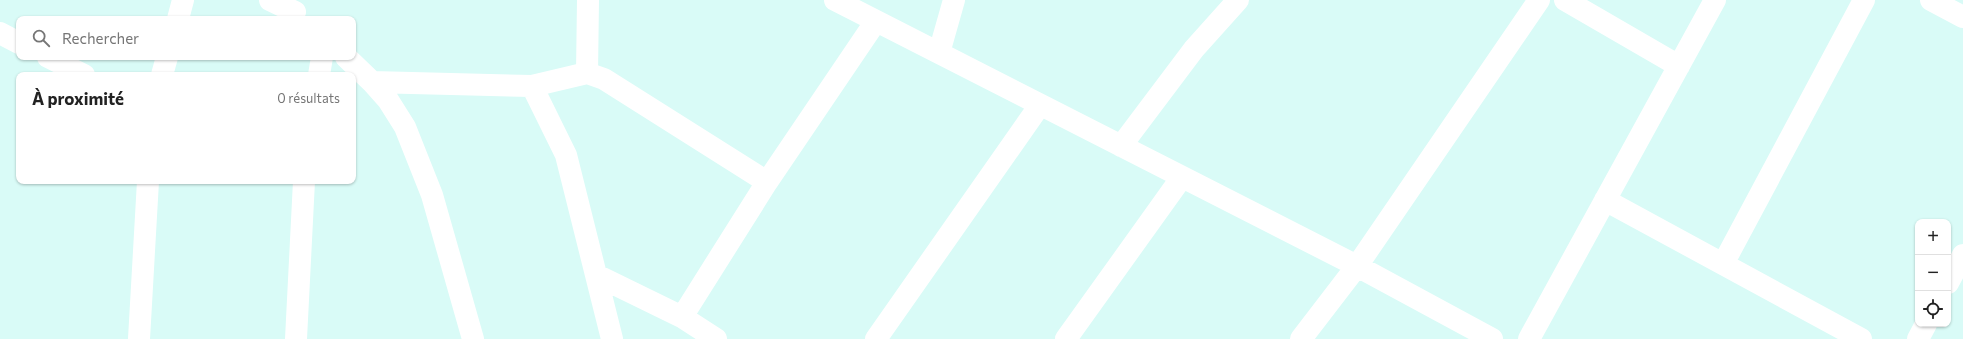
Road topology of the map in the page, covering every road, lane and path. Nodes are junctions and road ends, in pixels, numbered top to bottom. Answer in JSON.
{"nodes":[{"id":1,"x":183,"y":0,"type":"edge"},
{"id":2,"x":270,"y":0,"type":"edge"},
{"id":3,"x":588,"y":0,"type":"edge"},
{"id":4,"x":835,"y":0,"type":"edge"},
{"id":5,"x":954,"y":0,"type":"edge"},
{"id":6,"x":1238,"y":0,"type":"edge"},
{"id":7,"x":1539,"y":0,"type":"edge"},
{"id":8,"x":1565,"y":0,"type":"edge"},
{"id":9,"x":1715,"y":0,"type":"edge"},
{"id":10,"x":1864,"y":0,"type":"edge"},
{"id":11,"x":1931,"y":0,"type":"edge"},
{"id":12,"x":295,"y":10,"type":"edge"},
{"id":13,"x":179,"y":16,"type":"edge"},
{"id":14,"x":1963,"y":17,"type":"edge"},
{"id":15,"x":876,"y":21,"type":"junction"},
{"id":16,"x":0,"y":33,"type":"edge"},
{"id":17,"x":16,"y":41,"type":"edge"},
{"id":18,"x":939,"y":53,"type":"junction"},
{"id":19,"x":54,"y":60,"type":"edge"},
{"id":20,"x":166,"y":60,"type":"edge"},
{"id":21,"x":322,"y":60,"type":"edge"},
{"id":22,"x":349,"y":60,"type":"edge"},
{"id":23,"x":1679,"y":66,"type":"junction"},
{"id":24,"x":78,"y":72,"type":"edge"},
{"id":25,"x":163,"y":72,"type":"edge"},
{"id":26,"x":320,"y":72,"type":"edge"},
{"id":27,"x":587,"y":73,"type":"junction"},
{"id":28,"x":372,"y":82,"type":"junction"},
{"id":29,"x":532,"y":86,"type":"junction"},
{"id":30,"x":1040,"y":105,"type":"junction"},
{"id":31,"x":1121,"y":146,"type":"junction"},
{"id":32,"x":1182,"y":177,"type":"junction"},
{"id":33,"x":766,"y":182,"type":"junction"},
{"id":34,"x":148,"y":184,"type":"edge"},
{"id":35,"x":304,"y":184,"type":"edge"},
{"id":36,"x":1605,"y":200,"type":"junction"},
{"id":37,"x":1963,"y":255,"type":"edge"},
{"id":38,"x":1723,"y":264,"type":"junction"},
{"id":39,"x":1357,"y":266,"type":"junction"},
{"id":40,"x":596,"y":275,"type":"junction"},
{"id":41,"x":1951,"y":277,"type":"edge"},
{"id":42,"x":682,"y":317,"type":"junction"},
{"id":43,"x":1924,"y":327,"type":"edge"},
{"id":44,"x":139,"y":339,"type":"edge"},
{"id":45,"x":296,"y":339,"type":"edge"},
{"id":46,"x":473,"y":339,"type":"edge"},
{"id":47,"x":612,"y":339,"type":"edge"},
{"id":48,"x":716,"y":339,"type":"edge"},
{"id":49,"x":876,"y":339,"type":"edge"},
{"id":50,"x":1066,"y":339,"type":"edge"},
{"id":51,"x":1300,"y":339,"type":"edge"},
{"id":52,"x":1492,"y":339,"type":"edge"},
{"id":53,"x":1529,"y":339,"type":"edge"},
{"id":54,"x":1861,"y":339,"type":"edge"},
{"id":55,"x":1918,"y":339,"type":"edge"}],
"edges":[{"from":1,"to":13,"type":"street"},
{"from":2,"to":12,"type":"street"},
{"from":3,"to":27,"type":"street"},
{"from":4,"to":15,"type":"street"},
{"from":5,"to":18,"type":"street"},
{"from":6,"to":31,"type":"street"},
{"from":7,"to":39,"type":"street"},
{"from":8,"to":23,"type":"street"},
{"from":9,"to":23,"type":"street"},
{"from":10,"to":38,"type":"street"},
{"from":11,"to":14,"type":"street"},
{"from":15,"to":18,"type":"street"},
{"from":15,"to":33,"type":"street"},
{"from":16,"to":17,"type":"street"},
{"from":18,"to":30,"type":"street"},
{"from":19,"to":24,"type":"street"},
{"from":20,"to":25,"type":"street"},
{"from":21,"to":26,"type":"street"},
{"from":22,"to":28,"type":"street"},
{"from":23,"to":36,"type":"street"},
{"from":27,"to":29,"type":"street"},
{"from":27,"to":33,"type":"street"},
{"from":28,"to":29,"type":"street"},
{"from":28,"to":46,"type":"street"},
{"from":29,"to":40,"type":"street"},
{"from":30,"to":31,"type":"street"},
{"from":30,"to":49,"type":"street"},
{"from":31,"to":32,"type":"street"},
{"from":32,"to":39,"type":"street"},
{"from":32,"to":50,"type":"street"},
{"from":33,"to":42,"type":"street"},
{"from":34,"to":44,"type":"street"},
{"from":35,"to":45,"type":"street"},
{"from":36,"to":38,"type":"street"},
{"from":36,"to":53,"type":"street"},
{"from":37,"to":41,"type":"street"},
{"from":38,"to":54,"type":"street"},
{"from":39,"to":51,"type":"street"},
{"from":39,"to":52,"type":"street"},
{"from":40,"to":42,"type":"street"},
{"from":40,"to":47,"type":"street"},
{"from":42,"to":48,"type":"street"},
{"from":43,"to":55,"type":"street"}]}
